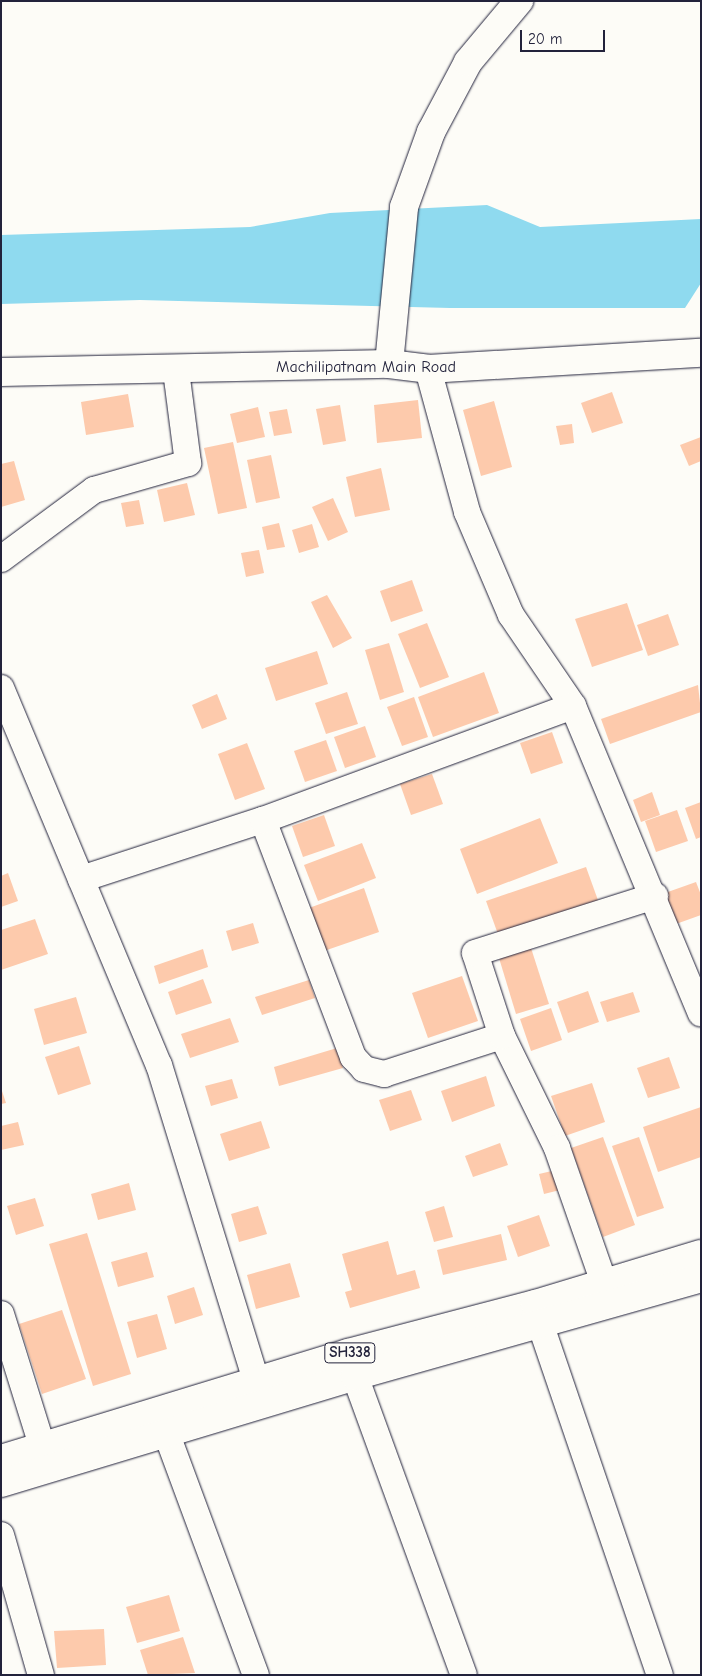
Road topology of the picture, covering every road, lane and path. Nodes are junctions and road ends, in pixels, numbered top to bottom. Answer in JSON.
{"nodes":[{"id":1,"x":519,"y":1,"type":"edge"},
{"id":2,"x":389,"y":352,"type":"junction"},
{"id":3,"x":701,"y":354,"type":"edge"},
{"id":4,"x":428,"y":369,"type":"junction"},
{"id":5,"x":176,"y":370,"type":"junction"},
{"id":6,"x":1,"y":372,"type":"edge"},
{"id":7,"x":1,"y":559,"type":"edge"},
{"id":8,"x":1,"y":688,"type":"edge"},
{"id":9,"x":573,"y":706,"type":"junction"},
{"id":10,"x":263,"y":820,"type":"junction"},
{"id":11,"x":81,"y":879,"type":"junction"},
{"id":12,"x":655,"y":896,"type":"junction"},
{"id":13,"x":691,"y":958,"type":"edge"},
{"id":14,"x":701,"y":1013,"type":"edge"},
{"id":15,"x":502,"y":1036,"type":"junction"},
{"id":16,"x":701,"y":1254,"type":"edge"},
{"id":17,"x":701,"y":1278,"type":"edge"},
{"id":18,"x":604,"y":1283,"type":"junction"},
{"id":19,"x":1,"y":1314,"type":"edge"},
{"id":20,"x":541,"y":1326,"type":"junction"},
{"id":21,"x":355,"y":1376,"type":"junction"},
{"id":22,"x":256,"y":1381,"type":"junction"},
{"id":23,"x":166,"y":1432,"type":"junction"},
{"id":24,"x":42,"y":1446,"type":"junction"},
{"id":25,"x":1,"y":1459,"type":"edge"},
{"id":26,"x":1,"y":1483,"type":"edge"},
{"id":27,"x":1,"y":1535,"type":"edge"},
{"id":28,"x":41,"y":1675,"type":"edge"},
{"id":29,"x":256,"y":1675,"type":"edge"},
{"id":30,"x":464,"y":1675,"type":"edge"},
{"id":31,"x":660,"y":1675,"type":"edge"}],
"edges":[{"from":1,"to":2,"type":"main road"},
{"from":2,"to":4,"type":"main road","name":"Machilipatnam Main Road"},
{"from":2,"to":5,"type":"main road","name":"Machilipatnam Main Road"},
{"from":3,"to":4,"type":"main road","name":"Machilipatnam Main Road"},
{"from":4,"to":9,"type":"street"},
{"from":5,"to":6,"type":"main road","name":"Machilipatnam Main Road"},
{"from":5,"to":7,"type":"street"},
{"from":8,"to":11,"type":"street"},
{"from":9,"to":10,"type":"street"},
{"from":9,"to":12,"type":"street"},
{"from":10,"to":11,"type":"street"},
{"from":10,"to":15,"type":"street"},
{"from":11,"to":22,"type":"street"},
{"from":12,"to":13,"type":"street"},
{"from":12,"to":15,"type":"street"},
{"from":13,"to":14,"type":"street"},
{"from":15,"to":18,"type":"street"},
{"from":16,"to":18,"type":"main road","number":"SH338"},
{"from":17,"to":20,"type":"main road","number":"SH338"},
{"from":18,"to":22,"type":"main road","number":"SH338"},
{"from":19,"to":24,"type":"street"},
{"from":20,"to":21,"type":"main road","number":"SH338"},
{"from":20,"to":31,"type":"street"},
{"from":21,"to":23,"type":"main road","number":"SH338"},
{"from":21,"to":30,"type":"street"},
{"from":22,"to":24,"type":"main road","number":"SH338"},
{"from":23,"to":26,"type":"main road","number":"SH338"},
{"from":23,"to":29,"type":"street"},
{"from":24,"to":25,"type":"main road","number":"SH338"},
{"from":27,"to":28,"type":"street"}]}
